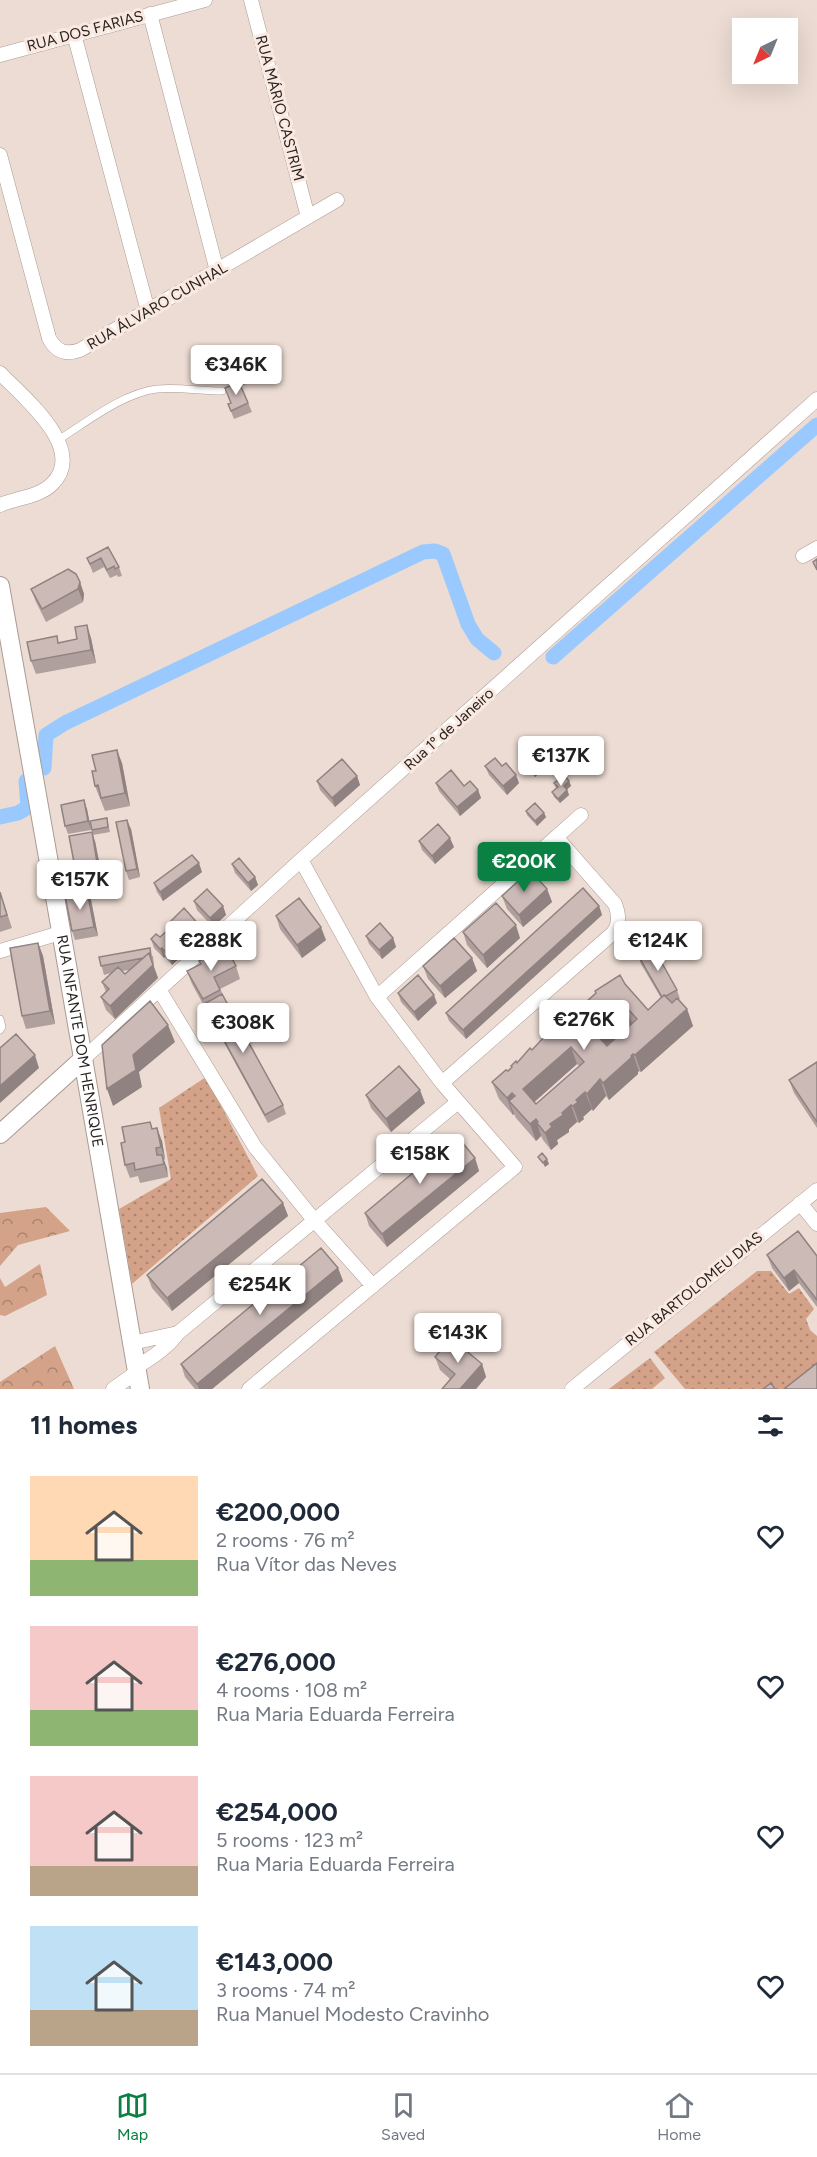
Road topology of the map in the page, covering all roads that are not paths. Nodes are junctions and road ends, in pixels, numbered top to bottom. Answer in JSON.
{"nodes":[{"id":1,"x":205,"y":0,"type":"edge"},
{"id":2,"x":251,"y":0,"type":"edge"},
{"id":3,"x":150,"y":14,"type":"junction"},
{"id":4,"x":74,"y":34,"type":"junction"},
{"id":5,"x":0,"y":55,"type":"edge"},
{"id":6,"x":0,"y":155,"type":"edge"},
{"id":7,"x":337,"y":200,"type":"dead end"},
{"id":8,"x":308,"y":217,"type":"junction"},
{"id":9,"x":217,"y":271,"type":"junction"},
{"id":10,"x":148,"y":311,"type":"junction"},
{"id":11,"x":0,"y":373,"type":"edge"},
{"id":12,"x":222,"y":391,"type":"dead end"},
{"id":13,"x":817,"y":399,"type":"edge"},
{"id":14,"x":58,"y":440,"type":"junction"},
{"id":15,"x":0,"y":505,"type":"edge"},
{"id":16,"x":817,"y":548,"type":"edge"},
{"id":17,"x":803,"y":556,"type":"dead end"},
{"id":18,"x":0,"y":586,"type":"edge"},
{"id":19,"x":581,"y":815,"type":"dead end"},
{"id":20,"x":556,"y":837,"type":"junction"},
{"id":21,"x":301,"y":860,"type":"junction"},
{"id":22,"x":60,"y":933,"type":"junction"},
{"id":23,"x":0,"y":951,"type":"edge"},
{"id":24,"x":160,"y":991,"type":"junction"},
{"id":25,"x":377,"y":997,"type":"junction"},
{"id":26,"x":0,"y":1019,"type":"edge"},
{"id":27,"x":0,"y":1030,"type":"edge"},
{"id":28,"x":82,"y":1060,"type":"junction"},
{"id":29,"x":442,"y":1083,"type":"junction"},
{"id":30,"x":458,"y":1102,"type":"junction"},
{"id":31,"x":0,"y":1134,"type":"edge"},
{"id":32,"x":817,"y":1190,"type":"edge"},
{"id":33,"x":800,"y":1203,"type":"junction"},
{"id":34,"x":314,"y":1220,"type":"junction"},
{"id":35,"x":817,"y":1224,"type":"edge"},
{"id":36,"x":373,"y":1286,"type":"junction"},
{"id":37,"x":178,"y":1333,"type":"junction"},
{"id":38,"x":132,"y":1342,"type":"junction"},
{"id":39,"x":138,"y":1376,"type":"edge"},
{"id":40,"x":113,"y":1389,"type":"edge"},
{"id":41,"x":249,"y":1389,"type":"edge"},
{"id":42,"x":572,"y":1389,"type":"edge"}],
"edges":[{"from":1,"to":3,"type":"street","name":"RUA DOS FARIAS"},
{"from":2,"to":8,"type":"street","name":"RUA MÁRIO CASTRIM"},
{"from":3,"to":4,"type":"street","name":"RUA DOS FARIAS"},
{"from":3,"to":9,"type":"street"},
{"from":4,"to":5,"type":"street","name":"RUA DOS FARIAS"},
{"from":4,"to":10,"type":"street"},
{"from":6,"to":10,"type":"street","name":"RUA ÁLVARO CUNHAL"},
{"from":7,"to":8,"type":"street","name":"RUA ÁLVARO CUNHAL"},
{"from":8,"to":9,"type":"street","name":"RUA ÁLVARO CUNHAL"},
{"from":9,"to":10,"type":"street","name":"RUA ÁLVARO CUNHAL"},
{"from":11,"to":14,"type":"street"},
{"from":12,"to":14,"type":"lane"},
{"from":13,"to":21,"type":"street","name":"Rua 1º de Janeiro"},
{"from":14,"to":15,"type":"street"},
{"from":16,"to":17,"type":"street"},
{"from":18,"to":22,"type":"main road","name":"RUA INFANTE DOM HENRIQUE"},
{"from":19,"to":20,"type":"street"},
{"from":20,"to":25,"type":"street"},
{"from":20,"to":29,"type":"street"},
{"from":21,"to":24,"type":"street","name":"Rua 1º de Janeiro"},
{"from":21,"to":25,"type":"street"},
{"from":22,"to":23,"type":"street"},
{"from":22,"to":28,"type":"main road","name":"RUA INFANTE DOM HENRIQUE"},
{"from":24,"to":28,"type":"street","name":"Rua 1º de Janeiro"},
{"from":24,"to":34,"type":"street"},
{"from":25,"to":29,"type":"street"},
{"from":26,"to":27,"type":"lane"},
{"from":28,"to":31,"type":"main road"},
{"from":28,"to":38,"type":"main road","name":"RUA INFANTE DOM HENRIQUE"},
{"from":29,"to":30,"type":"street"},
{"from":30,"to":34,"type":"street"},
{"from":30,"to":36,"type":"street"},
{"from":32,"to":33,"type":"street","name":"RUA BARTOLOMEU DIAS"},
{"from":33,"to":35,"type":"street"},
{"from":33,"to":42,"type":"street","name":"RUA BARTOLOMEU DIAS"},
{"from":34,"to":36,"type":"street"},
{"from":34,"to":37,"type":"street"},
{"from":36,"to":41,"type":"street"},
{"from":37,"to":38,"type":"street"},
{"from":37,"to":39,"type":"street"},
{"from":38,"to":39,"type":"main road","name":"RUA INFANTE DOM HENRIQUE"},
{"from":39,"to":40,"type":"street"}]}
